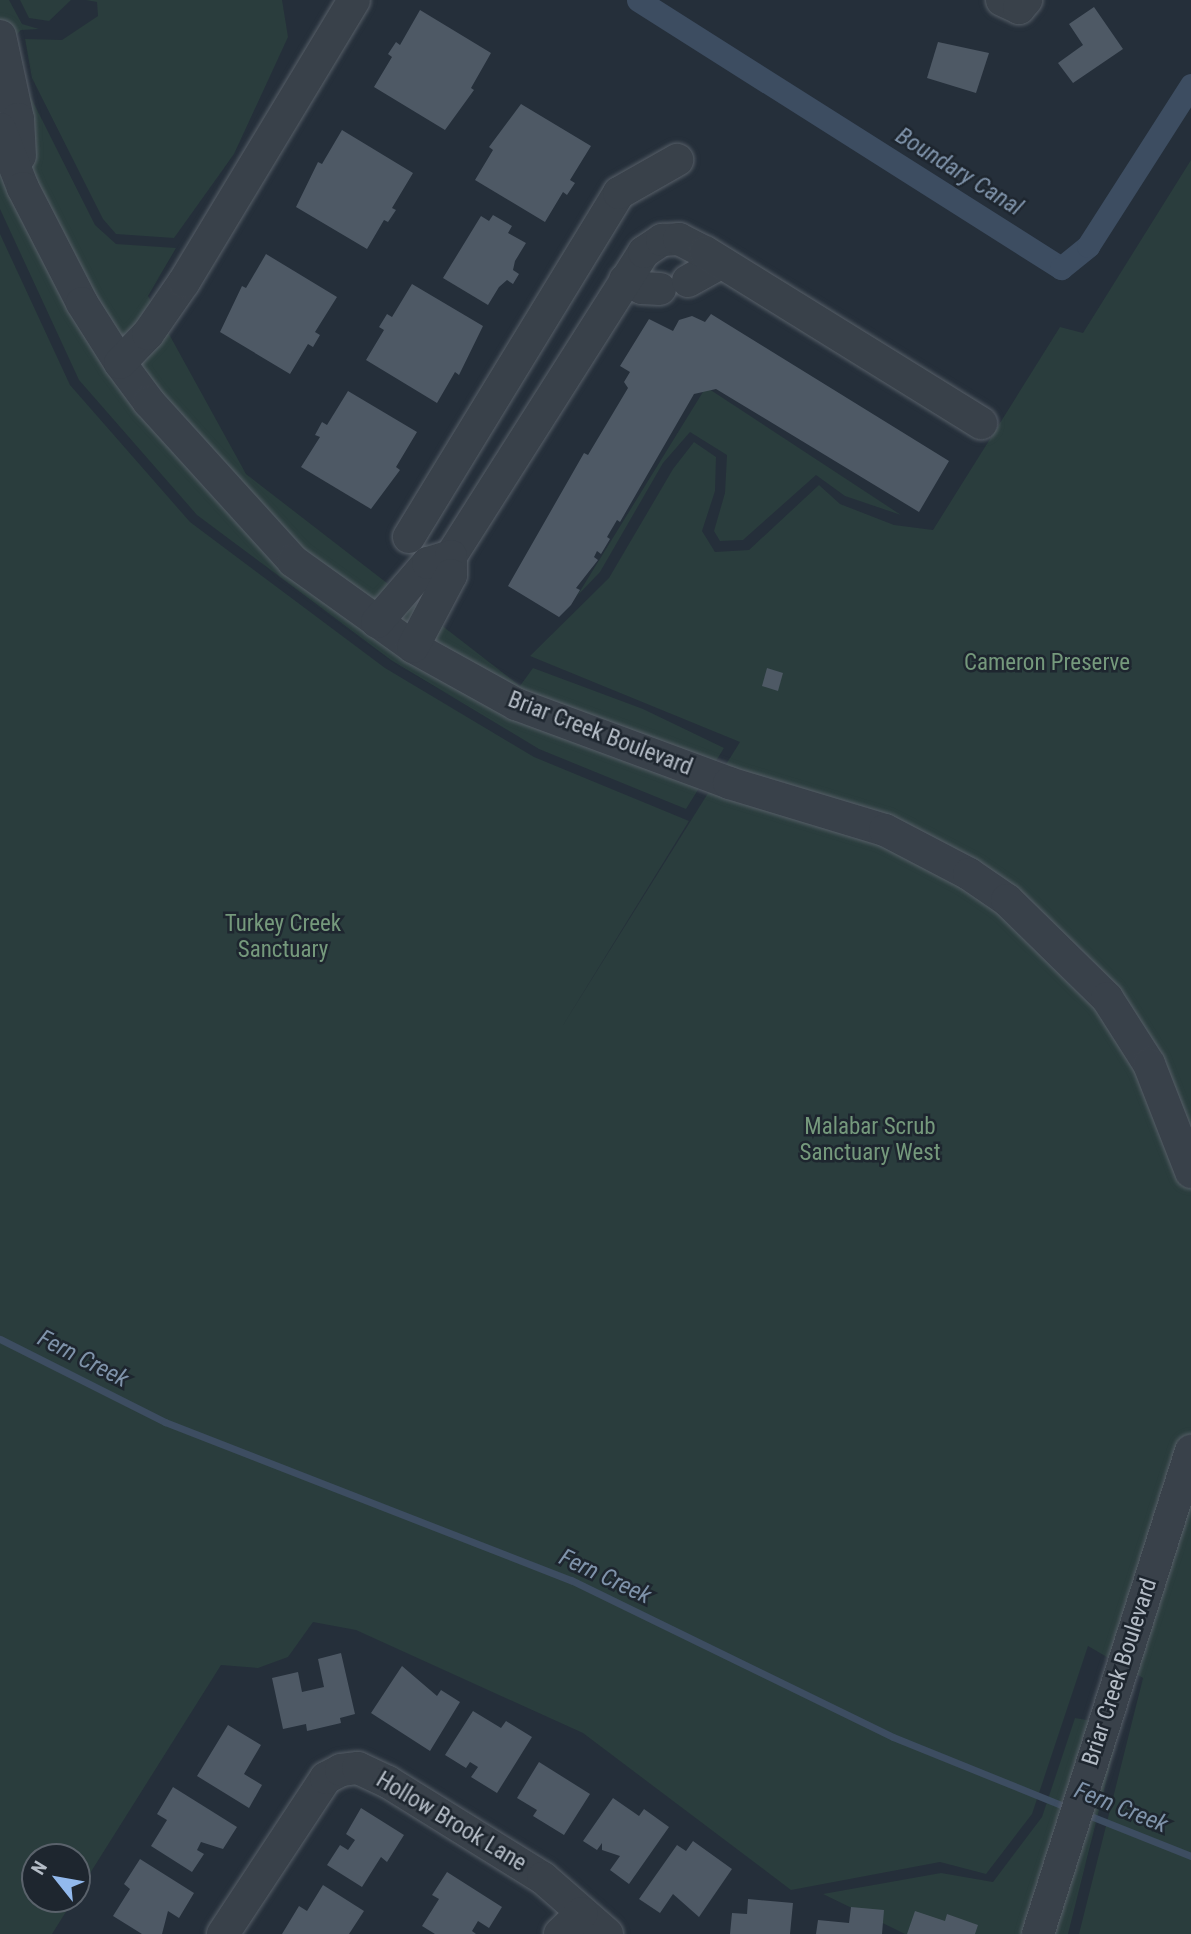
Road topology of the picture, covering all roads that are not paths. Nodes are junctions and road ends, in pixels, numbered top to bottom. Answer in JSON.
{"nodes":[{"id":1,"x":1002,"y":0,"type":"edge"},
{"id":2,"x":1026,"y":0,"type":"edge"},
{"id":3,"x":352,"y":1,"type":"edge"},
{"id":4,"x":0,"y":36,"type":"edge"},
{"id":5,"x":0,"y":129,"type":"edge"},
{"id":6,"x":677,"y":160,"type":"dead end"},
{"id":7,"x":23,"y":188,"type":"junction"},
{"id":8,"x":721,"y":263,"type":"junction"},
{"id":9,"x":625,"y":280,"type":"junction"},
{"id":10,"x":120,"y":363,"type":"junction"},
{"id":11,"x":510,"y":376,"type":"junction"},
{"id":12,"x":550,"y":401,"type":"junction"},
{"id":13,"x":981,"y":423,"type":"dead end"},
{"id":14,"x":409,"y":537,"type":"dead end"},
{"id":15,"x":451,"y":556,"type":"junction"},
{"id":16,"x":377,"y":622,"type":"junction"},
{"id":17,"x":413,"y":647,"type":"junction"},
{"id":18,"x":1191,"y":1172,"type":"edge"},
{"id":19,"x":1191,"y":1451,"type":"edge"},
{"id":20,"x":571,"y":1924,"type":"edge"},
{"id":21,"x":223,"y":1934,"type":"edge"},
{"id":22,"x":607,"y":1934,"type":"edge"},
{"id":23,"x":1038,"y":1934,"type":"edge"}],
"edges":[{"from":1,"to":2,"type":"street"},
{"from":3,"to":10,"type":"street"},
{"from":4,"to":7,"type":"street","name":"Briar Creek Boulevard"},
{"from":5,"to":7,"type":"street","name":"Briar Creek Boulevard"},
{"from":6,"to":11,"type":"street"},
{"from":7,"to":10,"type":"street","name":"Briar Creek Boulevard"},
{"from":8,"to":9,"type":"street"},
{"from":8,"to":9,"type":"street"},
{"from":8,"to":13,"type":"street"},
{"from":9,"to":12,"type":"street"},
{"from":10,"to":16,"type":"street","name":"Briar Creek Boulevard"},
{"from":11,"to":12,"type":"street"},
{"from":11,"to":14,"type":"street"},
{"from":12,"to":15,"type":"street"},
{"from":15,"to":16,"type":"street"},
{"from":15,"to":17,"type":"street"},
{"from":16,"to":17,"type":"street","name":"Briar Creek Boulevard"},
{"from":17,"to":18,"type":"street","name":"Briar Creek Boulevard"},
{"from":19,"to":23,"type":"street","name":"Briar Creek Boulevard"},
{"from":20,"to":21,"type":"street","name":"Hollow Brook Lane"},
{"from":20,"to":22,"type":"street","name":"Hollow Brook Lane"}]}
